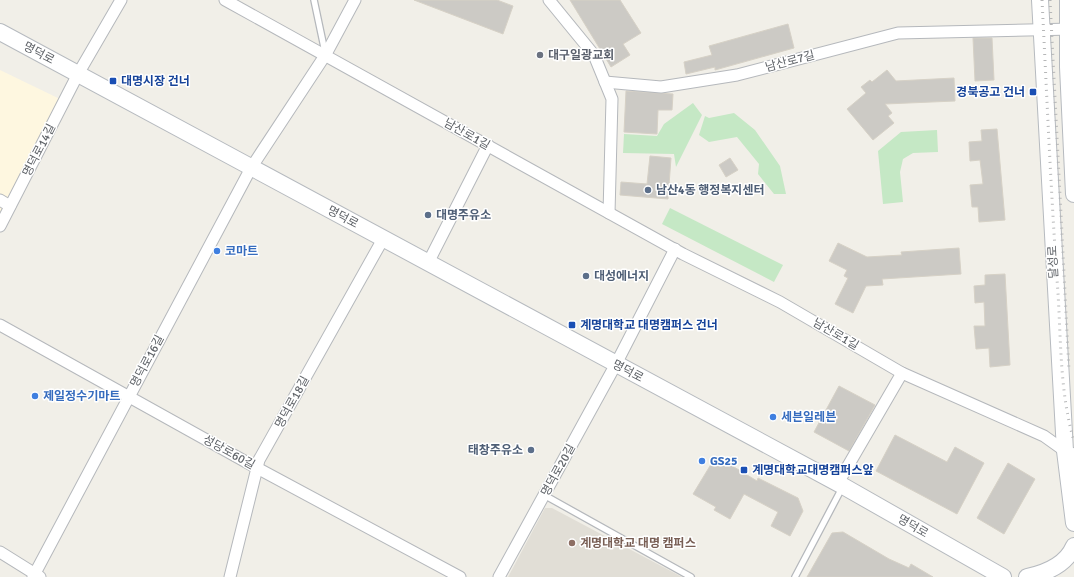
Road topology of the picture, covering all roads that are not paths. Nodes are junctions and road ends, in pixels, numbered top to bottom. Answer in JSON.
{"nodes":[{"id":1,"x":122,"y":0,"type":"edge"},
{"id":2,"x":226,"y":0,"type":"edge"},
{"id":3,"x":314,"y":0,"type":"edge"},
{"id":4,"x":355,"y":0,"type":"edge"},
{"id":5,"x":549,"y":0,"type":"edge"},
{"id":6,"x":1040,"y":0,"type":"edge"},
{"id":7,"x":1068,"y":0,"type":"edge"},
{"id":8,"x":1072,"y":29,"type":"edge"},
{"id":9,"x":1041,"y":31,"type":"junction"},
{"id":10,"x":0,"y":32,"type":"edge"},
{"id":11,"x":326,"y":54,"type":"junction"},
{"id":12,"x":78,"y":74,"type":"junction"},
{"id":13,"x":605,"y":82,"type":"junction"},
{"id":14,"x":488,"y":145,"type":"junction"},
{"id":15,"x":1073,"y":145,"type":"edge"},
{"id":16,"x":251,"y":168,"type":"junction"},
{"id":17,"x":1074,"y":194,"type":"edge"},
{"id":18,"x":0,"y":200,"type":"edge"},
{"id":19,"x":10,"y":206,"type":"junction"},
{"id":20,"x":609,"y":213,"type":"junction"},
{"id":21,"x":0,"y":226,"type":"edge"},
{"id":22,"x":383,"y":239,"type":"junction"},
{"id":23,"x":675,"y":250,"type":"junction"},
{"id":24,"x":428,"y":263,"type":"junction"},
{"id":25,"x":0,"y":325,"type":"edge"},
{"id":26,"x":616,"y":364,"type":"junction"},
{"id":27,"x":902,"y":373,"type":"junction"},
{"id":28,"x":128,"y":397,"type":"junction"},
{"id":29,"x":1069,"y":452,"type":"edge"},
{"id":30,"x":257,"y":468,"type":"junction"},
{"id":31,"x":840,"y":484,"type":"junction"},
{"id":32,"x":544,"y":495,"type":"junction"},
{"id":33,"x":1074,"y":523,"type":"edge"},
{"id":34,"x":1074,"y":546,"type":"edge"},
{"id":35,"x":0,"y":552,"type":"edge"},
{"id":36,"x":36,"y":576,"type":"edge"},
{"id":37,"x":230,"y":577,"type":"edge"},
{"id":38,"x":460,"y":577,"type":"edge"},
{"id":39,"x":499,"y":577,"type":"edge"},
{"id":40,"x":691,"y":577,"type":"edge"},
{"id":41,"x":795,"y":577,"type":"edge"},
{"id":42,"x":1003,"y":577,"type":"edge"},
{"id":43,"x":1027,"y":577,"type":"edge"}],
"edges":[{"from":1,"to":12,"type":"street"},
{"from":2,"to":11,"type":"street","name":"남산로1길"},
{"from":3,"to":11,"type":"lane"},
{"from":4,"to":11,"type":"street"},
{"from":5,"to":13,"type":"street"},
{"from":6,"to":9,"type":"main road","name":"달성로"},
{"from":7,"to":8,"type":"main road"},
{"from":8,"to":9,"type":"street","name":"남산로7길"},
{"from":8,"to":15,"type":"main road"},
{"from":9,"to":13,"type":"street","name":"남산로7길"},
{"from":9,"to":29,"type":"main road","name":"달성로"},
{"from":10,"to":12,"type":"main road","name":"명덕로"},
{"from":11,"to":14,"type":"street","name":"남산로1길"},
{"from":11,"to":16,"type":"street"},
{"from":12,"to":16,"type":"main road","name":"명덕로"},
{"from":12,"to":19,"type":"street","name":"명덕로14길"},
{"from":13,"to":20,"type":"street"},
{"from":14,"to":20,"type":"street","name":"남산로1길"},
{"from":14,"to":24,"type":"street"},
{"from":15,"to":17,"type":"main road"},
{"from":16,"to":22,"type":"main road","name":"명덕로"},
{"from":16,"to":28,"type":"street","name":"명덕로16길"},
{"from":18,"to":19,"type":"street"},
{"from":19,"to":21,"type":"street","name":"명덕로14길"},
{"from":20,"to":23,"type":"street","name":"남산로1길"},
{"from":22,"to":24,"type":"main road","name":"명덕로"},
{"from":22,"to":30,"type":"street","name":"명덕로18길"},
{"from":23,"to":26,"type":"street","name":"명덕로20길"},
{"from":23,"to":27,"type":"street","name":"남산로1길"},
{"from":24,"to":26,"type":"main road","name":"명덕로"},
{"from":25,"to":28,"type":"street","name":"성당로60길"},
{"from":26,"to":31,"type":"main road","name":"명덕로"},
{"from":26,"to":32,"type":"street","name":"명덕로20길"},
{"from":27,"to":29,"type":"street","name":"남산로1길"},
{"from":27,"to":31,"type":"street"},
{"from":28,"to":30,"type":"street","name":"성당로60길"},
{"from":28,"to":36,"type":"street","name":"명덕로16길"},
{"from":29,"to":33,"type":"main road","name":"달성로"},
{"from":30,"to":37,"type":"street","name":"명덕로18길"},
{"from":30,"to":38,"type":"street","name":"성당로60길"},
{"from":31,"to":41,"type":"lane"},
{"from":31,"to":42,"type":"main road","name":"명덕로"},
{"from":32,"to":39,"type":"street","name":"명덕로20길"},
{"from":32,"to":40,"type":"lane"},
{"from":34,"to":43,"type":"main road"},
{"from":35,"to":36,"type":"street"}]}
